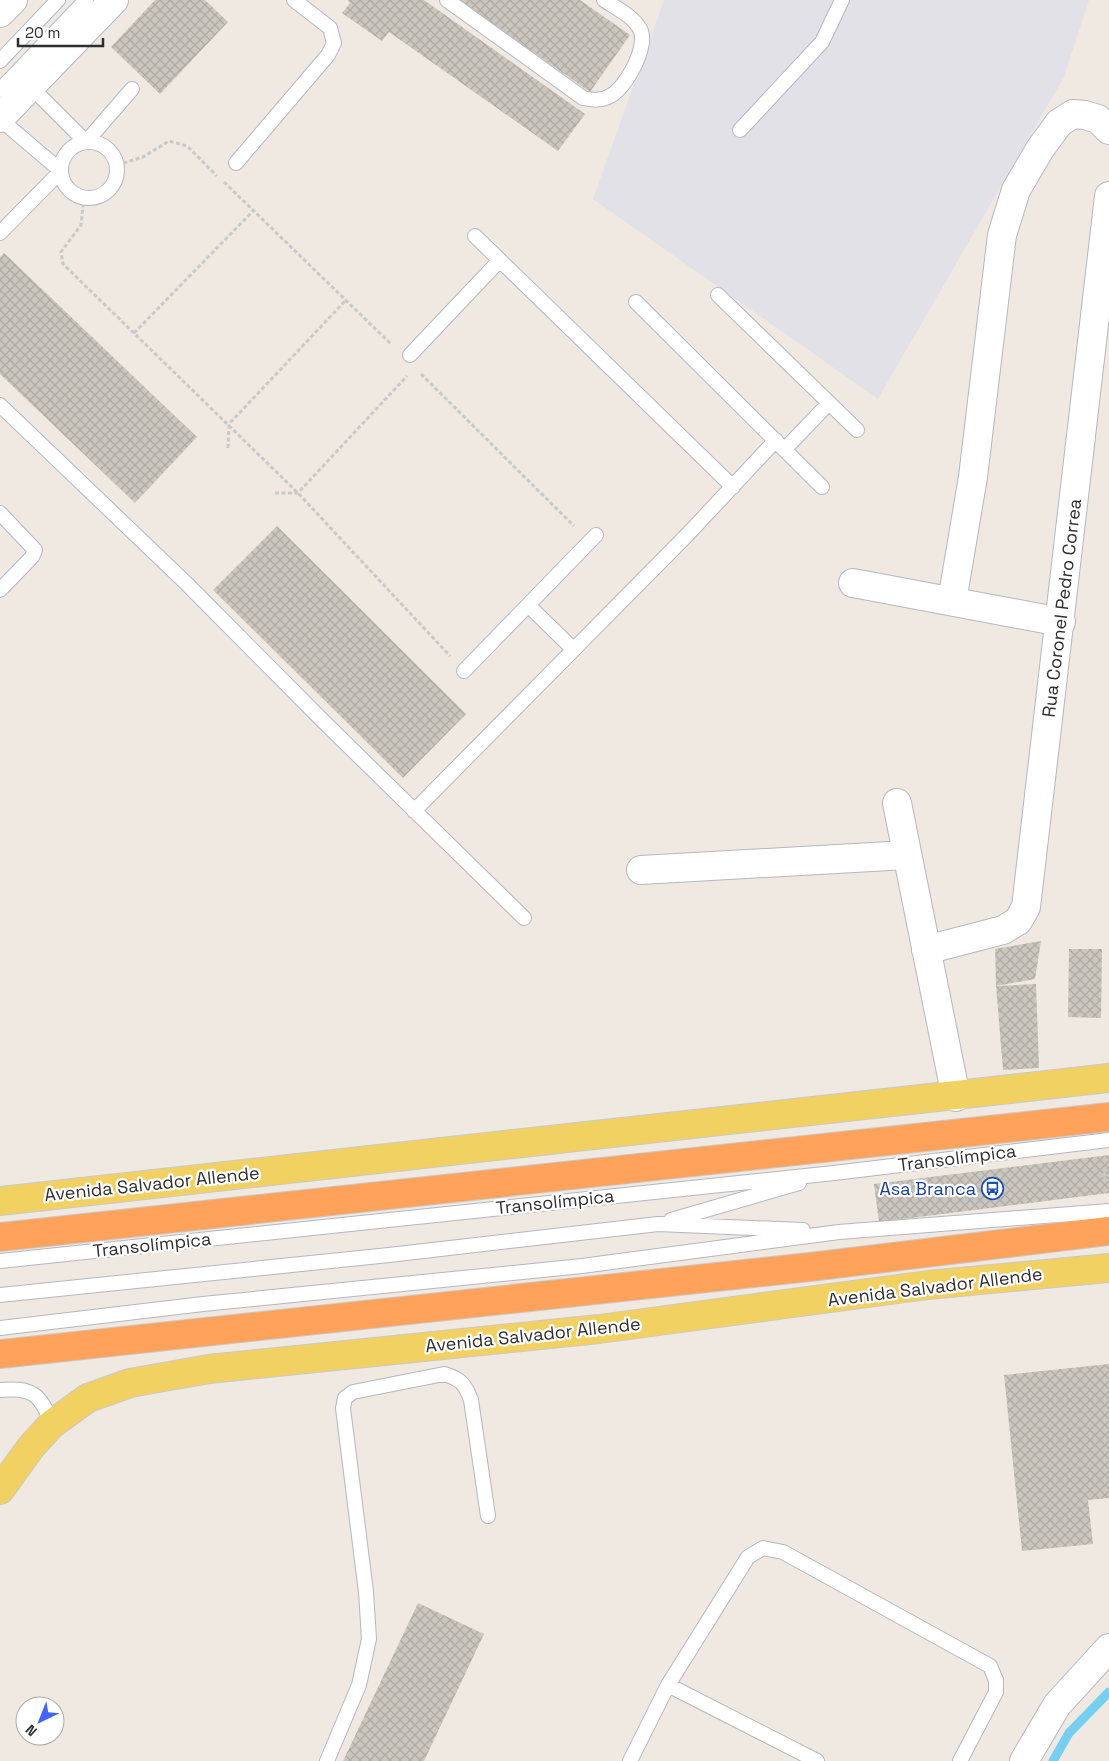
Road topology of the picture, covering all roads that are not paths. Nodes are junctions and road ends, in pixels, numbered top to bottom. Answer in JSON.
{"nodes":[{"id":1,"x":12,"y":0,"type":"edge"},
{"id":2,"x":58,"y":0,"type":"edge"},
{"id":3,"x":86,"y":0,"type":"edge"},
{"id":4,"x":114,"y":0,"type":"edge"},
{"id":5,"x":294,"y":0,"type":"edge"},
{"id":6,"x":447,"y":0,"type":"edge"},
{"id":7,"x":604,"y":0,"type":"edge"},
{"id":8,"x":842,"y":0,"type":"edge"},
{"id":9,"x":0,"y":13,"type":"edge"},
{"id":10,"x":0,"y":61,"type":"edge"},
{"id":11,"x":30,"y":87,"type":"junction"},
{"id":12,"x":0,"y":90,"type":"edge"},
{"id":13,"x":132,"y":90,"type":"dead end"},
{"id":14,"x":0,"y":118,"type":"edge"},
{"id":15,"x":740,"y":130,"type":"dead end"},
{"id":16,"x":1109,"y":130,"type":"edge"},
{"id":17,"x":86,"y":142,"type":"junction"},
{"id":18,"x":236,"y":163,"type":"dead end"},
{"id":19,"x":61,"y":171,"type":"junction"},
{"id":20,"x":1109,"y":196,"type":"edge"},
{"id":21,"x":0,"y":233,"type":"edge"},
{"id":22,"x":476,"y":236,"type":"dead end"},
{"id":23,"x":500,"y":260,"type":"junction"},
{"id":24,"x":718,"y":295,"type":"dead end"},
{"id":25,"x":636,"y":302,"type":"dead end"},
{"id":26,"x":413,"y":361,"type":"road end"},
{"id":27,"x":829,"y":403,"type":"junction"},
{"id":28,"x":0,"y":405,"type":"edge"},
{"id":29,"x":857,"y":430,"type":"dead end"},
{"id":30,"x":781,"y":445,"type":"junction"},
{"id":31,"x":733,"y":487,"type":"junction"},
{"id":32,"x":822,"y":487,"type":"dead end"},
{"id":33,"x":0,"y":513,"type":"edge"},
{"id":34,"x":593,"y":539,"type":"road end"},
{"id":35,"x":853,"y":583,"type":"dead end"},
{"id":36,"x":0,"y":590,"type":"edge"},
{"id":37,"x":952,"y":601,"type":"junction"},
{"id":38,"x":528,"y":605,"type":"junction"},
{"id":39,"x":1060,"y":622,"type":"junction"},
{"id":40,"x":573,"y":649,"type":"junction"},
{"id":41,"x":464,"y":671,"type":"road end"},
{"id":42,"x":897,"y":803,"type":"dead end"},
{"id":43,"x":414,"y":811,"type":"junction"},
{"id":44,"x":907,"y":856,"type":"junction"},
{"id":45,"x":641,"y":870,"type":"dead end"},
{"id":46,"x":524,"y":918,"type":"dead end"},
{"id":47,"x":926,"y":950,"type":"junction"},
{"id":48,"x":1109,"y":1078,"type":"edge"},
{"id":49,"x":956,"y":1097,"type":"junction"},
{"id":50,"x":1109,"y":1117,"type":"edge"},
{"id":51,"x":1109,"y":1140,"type":"edge"},
{"id":52,"x":834,"y":1173,"type":"junction"},
{"id":53,"x":0,"y":1201,"type":"edge"},
{"id":54,"x":1109,"y":1210,"type":"edge"},
{"id":55,"x":658,"y":1224,"type":"junction"},
{"id":56,"x":1109,"y":1231,"type":"edge"},
{"id":57,"x":839,"y":1232,"type":"junction"},
{"id":58,"x":0,"y":1237,"type":"edge"},
{"id":59,"x":0,"y":1261,"type":"edge"},
{"id":60,"x":1109,"y":1268,"type":"edge"},
{"id":61,"x":0,"y":1295,"type":"edge"},
{"id":62,"x":0,"y":1328,"type":"edge"},
{"id":63,"x":0,"y":1354,"type":"edge"},
{"id":64,"x":0,"y":1390,"type":"edge"},
{"id":65,"x":52,"y":1424,"type":"junction"},
{"id":66,"x":0,"y":1490,"type":"edge"},
{"id":67,"x":488,"y":1516,"type":"dead end"},
{"id":68,"x":1109,"y":1648,"type":"edge"},
{"id":69,"x":668,"y":1685,"type":"junction"},
{"id":70,"x":327,"y":1761,"type":"edge"},
{"id":71,"x":630,"y":1761,"type":"edge"},
{"id":72,"x":817,"y":1761,"type":"edge"},
{"id":73,"x":960,"y":1761,"type":"edge"},
{"id":74,"x":1024,"y":1761,"type":"edge"}],
"edges":[{"from":1,"to":9,"type":"street"},
{"from":2,"to":10,"type":"lane"},
{"from":3,"to":12,"type":"lane"},
{"from":4,"to":11,"type":"street"},
{"from":5,"to":18,"type":"lane"},
{"from":6,"to":7,"type":"lane"},
{"from":8,"to":15,"type":"lane"},
{"from":11,"to":14,"type":"street"},
{"from":11,"to":17,"type":"lane"},
{"from":13,"to":17,"type":"lane"},
{"from":14,"to":19,"type":"lane"},
{"from":16,"to":37,"type":"street"},
{"from":17,"to":19,"type":"lane"},
{"from":17,"to":19,"type":"lane"},
{"from":19,"to":21,"type":"lane"},
{"from":20,"to":39,"type":"street","name":"Rua Coronel Pedro Correa"},
{"from":22,"to":23,"type":"lane"},
{"from":23,"to":26,"type":"lane"},
{"from":23,"to":31,"type":"lane"},
{"from":24,"to":27,"type":"lane"},
{"from":25,"to":30,"type":"lane"},
{"from":27,"to":29,"type":"lane"},
{"from":27,"to":30,"type":"lane"},
{"from":28,"to":43,"type":"lane"},
{"from":30,"to":31,"type":"lane"},
{"from":30,"to":32,"type":"lane"},
{"from":31,"to":40,"type":"lane"},
{"from":33,"to":36,"type":"lane"},
{"from":34,"to":38,"type":"lane"},
{"from":35,"to":37,"type":"street"},
{"from":37,"to":39,"type":"street"},
{"from":38,"to":40,"type":"lane"},
{"from":38,"to":41,"type":"lane"},
{"from":39,"to":47,"type":"street","name":"Rua Coronel Pedro Correa"},
{"from":40,"to":43,"type":"lane"},
{"from":42,"to":44,"type":"street"},
{"from":43,"to":46,"type":"lane"},
{"from":44,"to":45,"type":"street"},
{"from":44,"to":47,"type":"street"},
{"from":47,"to":49,"type":"street"},
{"from":48,"to":49,"type":"main road","name":"Avenida Salvador Allende"},
{"from":49,"to":53,"type":"main road","name":"Avenida Salvador Allende"},
{"from":50,"to":58,"type":"highway","name":"Avenida Salvador Allende"},
{"from":51,"to":52,"type":"lane","name":"Transolímpica"},
{"from":52,"to":55,"type":"lane"},
{"from":52,"to":59,"type":"lane","name":"Transolímpica"},
{"from":54,"to":57,"type":"lane"},
{"from":55,"to":57,"type":"lane"},
{"from":55,"to":61,"type":"lane"},
{"from":56,"to":63,"type":"highway","name":"Avenida Salvador Allende"},
{"from":57,"to":62,"type":"lane"},
{"from":60,"to":65,"type":"main road","name":"Avenida Salvador Allende"},
{"from":64,"to":65,"type":"lane"},
{"from":65,"to":66,"type":"main road","name":"Avenida Salvador Allende"},
{"from":67,"to":70,"type":"lane"},
{"from":68,"to":74,"type":"street"},
{"from":69,"to":71,"type":"lane"},
{"from":69,"to":72,"type":"lane"},
{"from":69,"to":73,"type":"lane"}]}
